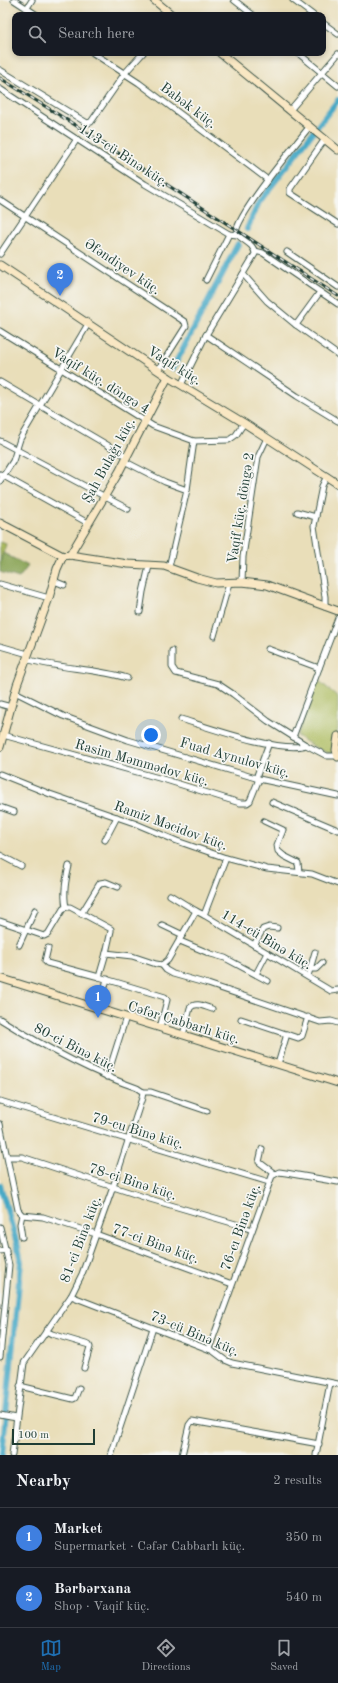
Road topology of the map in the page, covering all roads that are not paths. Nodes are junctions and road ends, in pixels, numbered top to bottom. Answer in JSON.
{"nodes":[{"id":1,"x":14,"y":0,"type":"edge"},
{"id":2,"x":32,"y":0,"type":"edge"},
{"id":3,"x":154,"y":0,"type":"edge"},
{"id":4,"x":234,"y":0,"type":"edge"},
{"id":5,"x":293,"y":0,"type":"edge"},
{"id":6,"x":27,"y":8,"type":"junction"},
{"id":7,"x":33,"y":12,"type":"edge"},
{"id":8,"x":168,"y":12,"type":"edge"},
{"id":9,"x":248,"y":12,"type":"edge"},
{"id":10,"x":309,"y":12,"type":"edge"},
{"id":11,"x":326,"y":25,"type":"edge"},
{"id":12,"x":338,"y":34,"type":"edge"},
{"id":13,"x":338,"y":54,"type":"edge"},
{"id":14,"x":98,"y":56,"type":"edge"},
{"id":15,"x":140,"y":56,"type":"edge"},
{"id":16,"x":224,"y":56,"type":"edge"},
{"id":17,"x":302,"y":56,"type":"edge"},
{"id":18,"x":0,"y":70,"type":"edge"},
{"id":19,"x":125,"y":73,"type":"junction"},
{"id":20,"x":323,"y":73,"type":"junction"},
{"id":21,"x":338,"y":86,"type":"edge"},
{"id":22,"x":0,"y":89,"type":"edge"},
{"id":23,"x":290,"y":110,"type":"junction"},
{"id":24,"x":310,"y":126,"type":"junction"},
{"id":25,"x":77,"y":139,"type":"junction"},
{"id":26,"x":325,"y":139,"type":"junction"},
{"id":27,"x":338,"y":150,"type":"edge"},
{"id":28,"x":268,"y":180,"type":"junction"},
{"id":29,"x":0,"y":200,"type":"edge"},
{"id":30,"x":26,"y":216,"type":"junction"},
{"id":31,"x":338,"y":224,"type":"edge"},
{"id":32,"x":229,"y":234,"type":"junction"},
{"id":33,"x":237,"y":235,"type":"junction"},
{"id":34,"x":255,"y":251,"type":"junction"},
{"id":35,"x":286,"y":252,"type":"dead end"},
{"id":36,"x":0,"y":254,"type":"edge"},
{"id":37,"x":1,"y":268,"type":"edge"},
{"id":38,"x":243,"y":274,"type":"junction"},
{"id":39,"x":206,"y":280,"type":"dead end"},
{"id":40,"x":338,"y":287,"type":"edge"},
{"id":41,"x":320,"y":292,"type":"junction"},
{"id":42,"x":338,"y":304,"type":"edge"},
{"id":43,"x":88,"y":324,"type":"junction"},
{"id":44,"x":296,"y":325,"type":"junction"},
{"id":45,"x":0,"y":332,"type":"edge"},
{"id":46,"x":206,"y":335,"type":"junction"},
{"id":47,"x":338,"y":355,"type":"edge"},
{"id":48,"x":60,"y":369,"type":"junction"},
{"id":49,"x":158,"y":370,"type":"junction"},
{"id":50,"x":168,"y":377,"type":"junction"},
{"id":51,"x":0,"y":382,"type":"edge"},
{"id":52,"x":181,"y":385,"type":"junction"},
{"id":53,"x":40,"y":405,"type":"junction"},
{"id":54,"x":145,"y":421,"type":"junction"},
{"id":55,"x":338,"y":421,"type":"edge"},
{"id":56,"x":244,"y":423,"type":"junction"},
{"id":57,"x":267,"y":438,"type":"junction"},
{"id":58,"x":0,"y":441,"type":"edge"},
{"id":59,"x":194,"y":441,"type":"junction"},
{"id":60,"x":16,"y":450,"type":"junction"},
{"id":61,"x":125,"y":458,"type":"junction"},
{"id":62,"x":2,"y":475,"type":"edge"},
{"id":63,"x":327,"y":476,"type":"junction"},
{"id":64,"x":0,"y":481,"type":"edge"},
{"id":65,"x":338,"y":484,"type":"edge"},
{"id":66,"x":187,"y":490,"type":"junction"},
{"id":67,"x":104,"y":497,"type":"junction"},
{"id":68,"x":128,"y":509,"type":"dead end"},
{"id":69,"x":297,"y":512,"type":"dead end"},
{"id":70,"x":316,"y":517,"type":"junction"},
{"id":71,"x":0,"y":523,"type":"edge"},
{"id":72,"x":88,"y":523,"type":"junction"},
{"id":73,"x":67,"y":555,"type":"junction"},
{"id":74,"x":149,"y":566,"type":"junction"},
{"id":75,"x":169,"y":568,"type":"junction"},
{"id":76,"x":54,"y":581,"type":"junction"},
{"id":77,"x":242,"y":582,"type":"junction"},
{"id":78,"x":229,"y":583,"type":"junction"},
{"id":79,"x":0,"y":584,"type":"edge"},
{"id":80,"x":64,"y":585,"type":"dead end"},
{"id":81,"x":49,"y":598,"type":"junction"},
{"id":82,"x":325,"y":607,"type":"junction"},
{"id":83,"x":338,"y":611,"type":"edge"},
{"id":84,"x":140,"y":612,"type":"dead end"},
{"id":85,"x":338,"y":618,"type":"edge"},
{"id":86,"x":214,"y":636,"type":"dead end"},
{"id":87,"x":0,"y":646,"type":"edge"},
{"id":88,"x":268,"y":649,"type":"dead end"},
{"id":89,"x":172,"y":651,"type":"dead end"},
{"id":90,"x":27,"y":656,"type":"junction"},
{"id":91,"x":319,"y":668,"type":"junction"},
{"id":92,"x":127,"y":678,"type":"dead end"},
{"id":93,"x":15,"y":692,"type":"junction"},
{"id":94,"x":0,"y":704,"type":"edge"},
{"id":95,"x":11,"y":707,"type":"junction"},
{"id":96,"x":181,"y":719,"type":"dead end"},
{"id":97,"x":3,"y":735,"type":"junction"},
{"id":98,"x":338,"y":736,"type":"edge"},
{"id":99,"x":293,"y":737,"type":"junction"},
{"id":100,"x":269,"y":744,"type":"junction"},
{"id":101,"x":306,"y":745,"type":"junction"},
{"id":102,"x":0,"y":747,"type":"edge"},
{"id":103,"x":338,"y":757,"type":"edge"},
{"id":104,"x":0,"y":774,"type":"edge"},
{"id":105,"x":258,"y":778,"type":"junction"},
{"id":106,"x":338,"y":796,"type":"edge"},
{"id":107,"x":272,"y":802,"type":"dead end"},
{"id":108,"x":0,"y":807,"type":"edge"},
{"id":109,"x":14,"y":812,"type":"dead end"},
{"id":110,"x":117,"y":817,"type":"junction"},
{"id":111,"x":264,"y":821,"type":"dead end"},
{"id":112,"x":338,"y":830,"type":"edge"},
{"id":113,"x":105,"y":840,"type":"dead end"},
{"id":114,"x":0,"y":855,"type":"edge"},
{"id":115,"x":226,"y":858,"type":"junction"},
{"id":116,"x":21,"y":866,"type":"dead end"},
{"id":117,"x":70,"y":866,"type":"dead end"},
{"id":118,"x":299,"y":872,"type":"junction"},
{"id":119,"x":338,"y":884,"type":"edge"},
{"id":120,"x":118,"y":887,"type":"dead end"},
{"id":121,"x":170,"y":895,"type":"dead end"},
{"id":122,"x":66,"y":907,"type":"junction"},
{"id":123,"x":35,"y":910,"type":"dead end"},
{"id":124,"x":196,"y":911,"type":"junction"},
{"id":125,"x":81,"y":914,"type":"junction"},
{"id":126,"x":204,"y":915,"type":"junction"},
{"id":127,"x":0,"y":921,"type":"edge"},
{"id":128,"x":162,"y":925,"type":"dead end"},
{"id":129,"x":277,"y":928,"type":"dead end"},
{"id":130,"x":27,"y":930,"type":"junction"},
{"id":131,"x":183,"y":935,"type":"junction"},
{"id":132,"x":180,"y":941,"type":"junction"},
{"id":133,"x":19,"y":945,"type":"dead end"},
{"id":134,"x":254,"y":945,"type":"junction"},
{"id":135,"x":48,"y":948,"type":"dead end"},
{"id":136,"x":314,"y":952,"type":"dead end"},
{"id":137,"x":106,"y":953,"type":"junction"},
{"id":138,"x":267,"y":953,"type":"junction"},
{"id":139,"x":322,"y":964,"type":"dead end"},
{"id":140,"x":162,"y":965,"type":"junction"},
{"id":141,"x":310,"y":969,"type":"junction"},
{"id":142,"x":256,"y":974,"type":"junction"},
{"id":143,"x":308,"y":976,"type":"junction"},
{"id":144,"x":99,"y":977,"type":"junction"},
{"id":145,"x":0,"y":978,"type":"edge"},
{"id":146,"x":106,"y":979,"type":"junction"},
{"id":147,"x":268,"y":981,"type":"dead end"},
{"id":148,"x":338,"y":990,"type":"edge"},
{"id":149,"x":99,"y":1009,"type":"junction"},
{"id":150,"x":212,"y":1009,"type":"dead end"},
{"id":151,"x":126,"y":1017,"type":"junction"},
{"id":152,"x":308,"y":1017,"type":"junction"},
{"id":153,"x":0,"y":1019,"type":"edge"},
{"id":154,"x":241,"y":1019,"type":"dead end"},
{"id":155,"x":338,"y":1023,"type":"edge"},
{"id":156,"x":160,"y":1028,"type":"junction"},
{"id":157,"x":287,"y":1034,"type":"junction"},
{"id":158,"x":183,"y":1035,"type":"junction"},
{"id":159,"x":278,"y":1064,"type":"junction"},
{"id":160,"x":107,"y":1077,"type":"junction"},
{"id":161,"x":338,"y":1083,"type":"edge"},
{"id":162,"x":143,"y":1092,"type":"junction"},
{"id":163,"x":0,"y":1101,"type":"edge"},
{"id":164,"x":207,"y":1112,"type":"dead end"},
{"id":165,"x":0,"y":1124,"type":"edge"},
{"id":166,"x":129,"y":1140,"type":"junction"},
{"id":167,"x":262,"y":1149,"type":"dead end"},
{"id":168,"x":8,"y":1157,"type":"junction"},
{"id":169,"x":275,"y":1174,"type":"junction"},
{"id":170,"x":269,"y":1182,"type":"junction"},
{"id":171,"x":338,"y":1182,"type":"edge"},
{"id":172,"x":113,"y":1187,"type":"junction"},
{"id":173,"x":22,"y":1215,"type":"junction"},
{"id":174,"x":0,"y":1227,"type":"edge"},
{"id":175,"x":252,"y":1230,"type":"junction"},
{"id":176,"x":96,"y":1234,"type":"junction"},
{"id":177,"x":22,"y":1237,"type":"dead end"},
{"id":178,"x":6,"y":1250,"type":"junction"},
{"id":179,"x":0,"y":1251,"type":"edge"},
{"id":180,"x":232,"y":1284,"type":"junction"},
{"id":181,"x":71,"y":1296,"type":"junction"},
{"id":182,"x":153,"y":1328,"type":"junction"},
{"id":183,"x":1,"y":1331,"type":"edge"},
{"id":184,"x":46,"y":1331,"type":"junction"},
{"id":185,"x":209,"y":1349,"type":"junction"},
{"id":186,"x":0,"y":1358,"type":"edge"},
{"id":187,"x":84,"y":1368,"type":"dead end"},
{"id":188,"x":330,"y":1383,"type":"junction"},
{"id":189,"x":338,"y":1384,"type":"edge"},
{"id":190,"x":20,"y":1386,"type":"junction"},
{"id":191,"x":80,"y":1388,"type":"dead end"},
{"id":192,"x":0,"y":1415,"type":"edge"},
{"id":193,"x":16,"y":1418,"type":"junction"},
{"id":194,"x":319,"y":1444,"type":"junction"},
{"id":195,"x":12,"y":1455,"type":"edge"},
{"id":196,"x":111,"y":1455,"type":"edge"},
{"id":197,"x":182,"y":1455,"type":"edge"},
{"id":198,"x":316,"y":1455,"type":"edge"}],
"edges":[{"from":1,"to":6,"type":"street"},
{"from":2,"to":6,"type":"street"},
{"from":3,"to":8,"type":"street"},
{"from":4,"to":9,"type":"street"},
{"from":5,"to":10,"type":"street"},
{"from":6,"to":7,"type":"street"},
{"from":11,"to":12,"type":"street"},
{"from":13,"to":20,"type":"street"},
{"from":14,"to":19,"type":"street","name":"Babək küç."},
{"from":15,"to":19,"type":"street"},
{"from":16,"to":23,"type":"street"},
{"from":17,"to":20,"type":"street"},
{"from":18,"to":19,"type":"street"},
{"from":19,"to":28,"type":"street","name":"Babək küç."},
{"from":20,"to":21,"type":"street"},
{"from":20,"to":23,"type":"street"},
{"from":22,"to":25,"type":"street","name":"113-cü Binə küç."},
{"from":23,"to":24,"type":"street"},
{"from":24,"to":26,"type":"street"},
{"from":24,"to":28,"type":"street"},
{"from":25,"to":30,"type":"street"},
{"from":25,"to":32,"type":"street","name":"113-cü Binə küç."},
{"from":26,"to":27,"type":"street"},
{"from":26,"to":31,"type":"street"},
{"from":28,"to":33,"type":"street"},
{"from":29,"to":30,"type":"street","name":"Əfəndiyev küç."},
{"from":30,"to":36,"type":"street"},
{"from":30,"to":49,"type":"street","name":"Əfəndiyev küç."},
{"from":32,"to":33,"type":"street","name":"113-cü Binə küç."},
{"from":32,"to":39,"type":"street"},
{"from":33,"to":34,"type":"street"},
{"from":34,"to":38,"type":"street"},
{"from":34,"to":41,"type":"street"},
{"from":35,"to":40,"type":"street"},
{"from":37,"to":43,"type":"street","name":"Vaqif küç."},
{"from":38,"to":44,"type":"street"},
{"from":38,"to":46,"type":"street"},
{"from":41,"to":42,"type":"street"},
{"from":41,"to":44,"type":"street"},
{"from":43,"to":48,"type":"street"},
{"from":43,"to":49,"type":"street","name":"Vaqif küç."},
{"from":44,"to":47,"type":"street"},
{"from":45,"to":48,"type":"street","name":"Vaqif küç. döngə 4"},
{"from":46,"to":52,"type":"street"},
{"from":46,"to":55,"type":"street"},
{"from":48,"to":53,"type":"street"},
{"from":48,"to":54,"type":"street","name":"Vaqif küç. döngə 4"},
{"from":49,"to":50,"type":"street","name":"Vaqif küç."},
{"from":50,"to":52,"type":"street","name":"Vaqif küç."},
{"from":50,"to":54,"type":"street","name":"Şah Bulağı küç."},
{"from":51,"to":53,"type":"street"},
{"from":52,"to":56,"type":"street","name":"Vaqif küç."},
{"from":53,"to":60,"type":"street"},
{"from":53,"to":61,"type":"street"},
{"from":54,"to":59,"type":"street","name":"Vaqif küç. döngə 4"},
{"from":54,"to":61,"type":"street","name":"Şah Bulağı küç."},
{"from":56,"to":57,"type":"street","name":"Vaqif küç."},
{"from":56,"to":59,"type":"street"},
{"from":57,"to":63,"type":"street","name":"Vaqif küç."},
{"from":57,"to":77,"type":"street","name":"Vaqif küç. döngə 2"},
{"from":58,"to":60,"type":"street"},
{"from":59,"to":66,"type":"street"},
{"from":60,"to":62,"type":"street"},
{"from":60,"to":67,"type":"street"},
{"from":61,"to":66,"type":"street"},
{"from":61,"to":67,"type":"street","name":"Şah Bulağı küç."},
{"from":62,"to":64,"type":"street"},
{"from":62,"to":72,"type":"street"},
{"from":63,"to":65,"type":"street","name":"Vaqif küç."},
{"from":63,"to":70,"type":"street"},
{"from":66,"to":75,"type":"street"},
{"from":67,"to":68,"type":"street"},
{"from":67,"to":72,"type":"street","name":"Şah Bulağı küç."},
{"from":69,"to":70,"type":"street"},
{"from":70,"to":82,"type":"street"},
{"from":71,"to":73,"type":"street"},
{"from":72,"to":73,"type":"street","name":"Şah Bulağı küç."},
{"from":73,"to":74,"type":"street"},
{"from":73,"to":76,"type":"street","name":"Şah Bulağı küç."},
{"from":74,"to":75,"type":"street"},
{"from":74,"to":84,"type":"street"},
{"from":75,"to":78,"type":"street"},
{"from":76,"to":80,"type":"street"},
{"from":76,"to":81,"type":"street","name":"Şah Bulağı küç."},
{"from":77,"to":78,"type":"street"},
{"from":77,"to":82,"type":"street"},
{"from":78,"to":86,"type":"street"},
{"from":79,"to":81,"type":"street"},
{"from":81,"to":90,"type":"street","name":"Şah Bulağı küç."},
{"from":82,"to":83,"type":"street"},
{"from":85,"to":91,"type":"street"},
{"from":87,"to":90,"type":"street"},
{"from":88,"to":91,"type":"street"},
{"from":89,"to":99,"type":"street"},
{"from":90,"to":92,"type":"street"},
{"from":90,"to":93,"type":"street","name":"Şah Bulağı küç."},
{"from":91,"to":99,"type":"street"},
{"from":93,"to":95,"type":"street","name":"Şah Bulağı küç."},
{"from":93,"to":105,"type":"street","name":"Fuad Aynulov küç."},
{"from":94,"to":95,"type":"street"},
{"from":95,"to":97,"type":"street","name":"Şah Bulağı küç."},
{"from":96,"to":100,"type":"street"},
{"from":97,"to":102,"type":"street","name":"Şah Bulağı küç."},
{"from":97,"to":105,"type":"street","name":"Rasim Məmmədov küç."},
{"from":98,"to":103,"type":"street"},
{"from":99,"to":101,"type":"street"},
{"from":100,"to":101,"type":"street"},
{"from":100,"to":105,"type":"street","name":"Rasim Məmmədov küç."},
{"from":101,"to":103,"type":"street"},
{"from":104,"to":110,"type":"street","name":"Ramiz Məcidov küç."},
{"from":105,"to":106,"type":"street","name":"Fuad Aynulov küç."},
{"from":107,"to":112,"type":"street"},
{"from":108,"to":109,"type":"street"},
{"from":110,"to":113,"type":"street"},
{"from":110,"to":115,"type":"street","name":"Ramiz Məcidov küç."},
{"from":111,"to":118,"type":"street"},
{"from":114,"to":116,"type":"street"},
{"from":115,"to":118,"type":"street","name":"Ramiz Məcidov küç."},
{"from":115,"to":126,"type":"street"},
{"from":117,"to":122,"type":"street"},
{"from":118,"to":119,"type":"street","name":"Ramiz Məcidov küç."},
{"from":120,"to":125,"type":"street"},
{"from":121,"to":124,"type":"street","name":"114-cü Binə küç."},
{"from":122,"to":125,"type":"street"},
{"from":122,"to":130,"type":"street"},
{"from":123,"to":130,"type":"street"},
{"from":124,"to":126,"type":"street","name":"114-cü Binə küç."},
{"from":124,"to":131,"type":"street"},
{"from":125,"to":137,"type":"street"},
{"from":126,"to":134,"type":"street","name":"114-cü Binə küç."},
{"from":127,"to":130,"type":"street"},
{"from":128,"to":131,"type":"street"},
{"from":129,"to":134,"type":"street"},
{"from":130,"to":133,"type":"street"},
{"from":131,"to":132,"type":"street"},
{"from":132,"to":140,"type":"street"},
{"from":132,"to":142,"type":"street"},
{"from":134,"to":138,"type":"street","name":"114-cü Binə küç."},
{"from":135,"to":144,"type":"street"},
{"from":136,"to":141,"type":"street"},
{"from":137,"to":140,"type":"street"},
{"from":137,"to":144,"type":"street"},
{"from":138,"to":142,"type":"street"},
{"from":138,"to":143,"type":"street","name":"114-cü Binə küç."},
{"from":139,"to":141,"type":"street"},
{"from":140,"to":152,"type":"street"},
{"from":141,"to":143,"type":"street"},
{"from":142,"to":147,"type":"street"},
{"from":143,"to":148,"type":"street","name":"114-cü Binə küç."},
{"from":144,"to":146,"type":"street"},
{"from":145,"to":149,"type":"street","name":"Cəfər Cabbarlı küç."},
{"from":146,"to":149,"type":"street"},
{"from":146,"to":156,"type":"street"},
{"from":149,"to":151,"type":"street","name":"Cəfər Cabbarlı küç."},
{"from":150,"to":158,"type":"street"},
{"from":151,"to":156,"type":"street","name":"Cəfər Cabbarlı küç."},
{"from":151,"to":160,"type":"street"},
{"from":152,"to":155,"type":"street"},
{"from":152,"to":157,"type":"street"},
{"from":153,"to":160,"type":"street","name":"80-ci Binə küç."},
{"from":154,"to":157,"type":"street"},
{"from":156,"to":158,"type":"street","name":"Cəfər Cabbarlı küç."},
{"from":157,"to":159,"type":"street"},
{"from":158,"to":159,"type":"street","name":"Cəfər Cabbarlı küç."},
{"from":159,"to":161,"type":"street","name":"Cəfər Cabbarlı küç."},
{"from":160,"to":162,"type":"street","name":"80-ci Binə küç."},
{"from":162,"to":164,"type":"street","name":"80-ci Binə küç."},
{"from":162,"to":166,"type":"street","name":"81-ci Binə küç."},
{"from":163,"to":166,"type":"street","name":"79-cu Binə küç."},
{"from":165,"to":168,"type":"street"},
{"from":166,"to":170,"type":"street","name":"79-cu Binə küç."},
{"from":166,"to":172,"type":"street","name":"81-ci Binə küç."},
{"from":167,"to":169,"type":"street"},
{"from":168,"to":172,"type":"street","name":"78-ci Binə küç."},
{"from":168,"to":173,"type":"street"},
{"from":169,"to":170,"type":"street","name":"76-cı Binə küç."},
{"from":169,"to":171,"type":"street","name":"76-cı Binə küç."},
{"from":170,"to":175,"type":"street","name":"76-cı Binə küç."},
{"from":172,"to":175,"type":"street","name":"78-ci Binə küç."},
{"from":172,"to":176,"type":"street","name":"81-ci Binə küç."},
{"from":173,"to":176,"type":"street","name":"77-ci Binə küç."},
{"from":173,"to":177,"type":"street"},
{"from":174,"to":178,"type":"street"},
{"from":175,"to":180,"type":"street","name":"76-cı Binə küç."},
{"from":176,"to":180,"type":"street","name":"77-ci Binə küç."},
{"from":176,"to":181,"type":"street","name":"81-ci Binə küç."},
{"from":178,"to":179,"type":"street"},
{"from":178,"to":183,"type":"street"},
{"from":180,"to":185,"type":"street","name":"76-cı Binə küç."},
{"from":181,"to":182,"type":"street","name":"73-cü Binə küç."},
{"from":181,"to":184,"type":"street","name":"81-ci Binə küç."},
{"from":182,"to":185,"type":"street","name":"73-cü Binə küç."},
{"from":182,"to":196,"type":"street"},
{"from":183,"to":186,"type":"street"},
{"from":184,"to":187,"type":"street"},
{"from":184,"to":190,"type":"street","name":"81-ci Binə küç."},
{"from":185,"to":188,"type":"street","name":"73-cü Binə küç."},
{"from":188,"to":189,"type":"street","name":"73-cü Binə küç."},
{"from":188,"to":194,"type":"street"},
{"from":190,"to":191,"type":"street"},
{"from":190,"to":193,"type":"street","name":"81-ci Binə küç."},
{"from":192,"to":193,"type":"street"},
{"from":193,"to":195,"type":"street","name":"81-ci Binə küç."},
{"from":194,"to":197,"type":"street"},
{"from":194,"to":198,"type":"street"}]}
